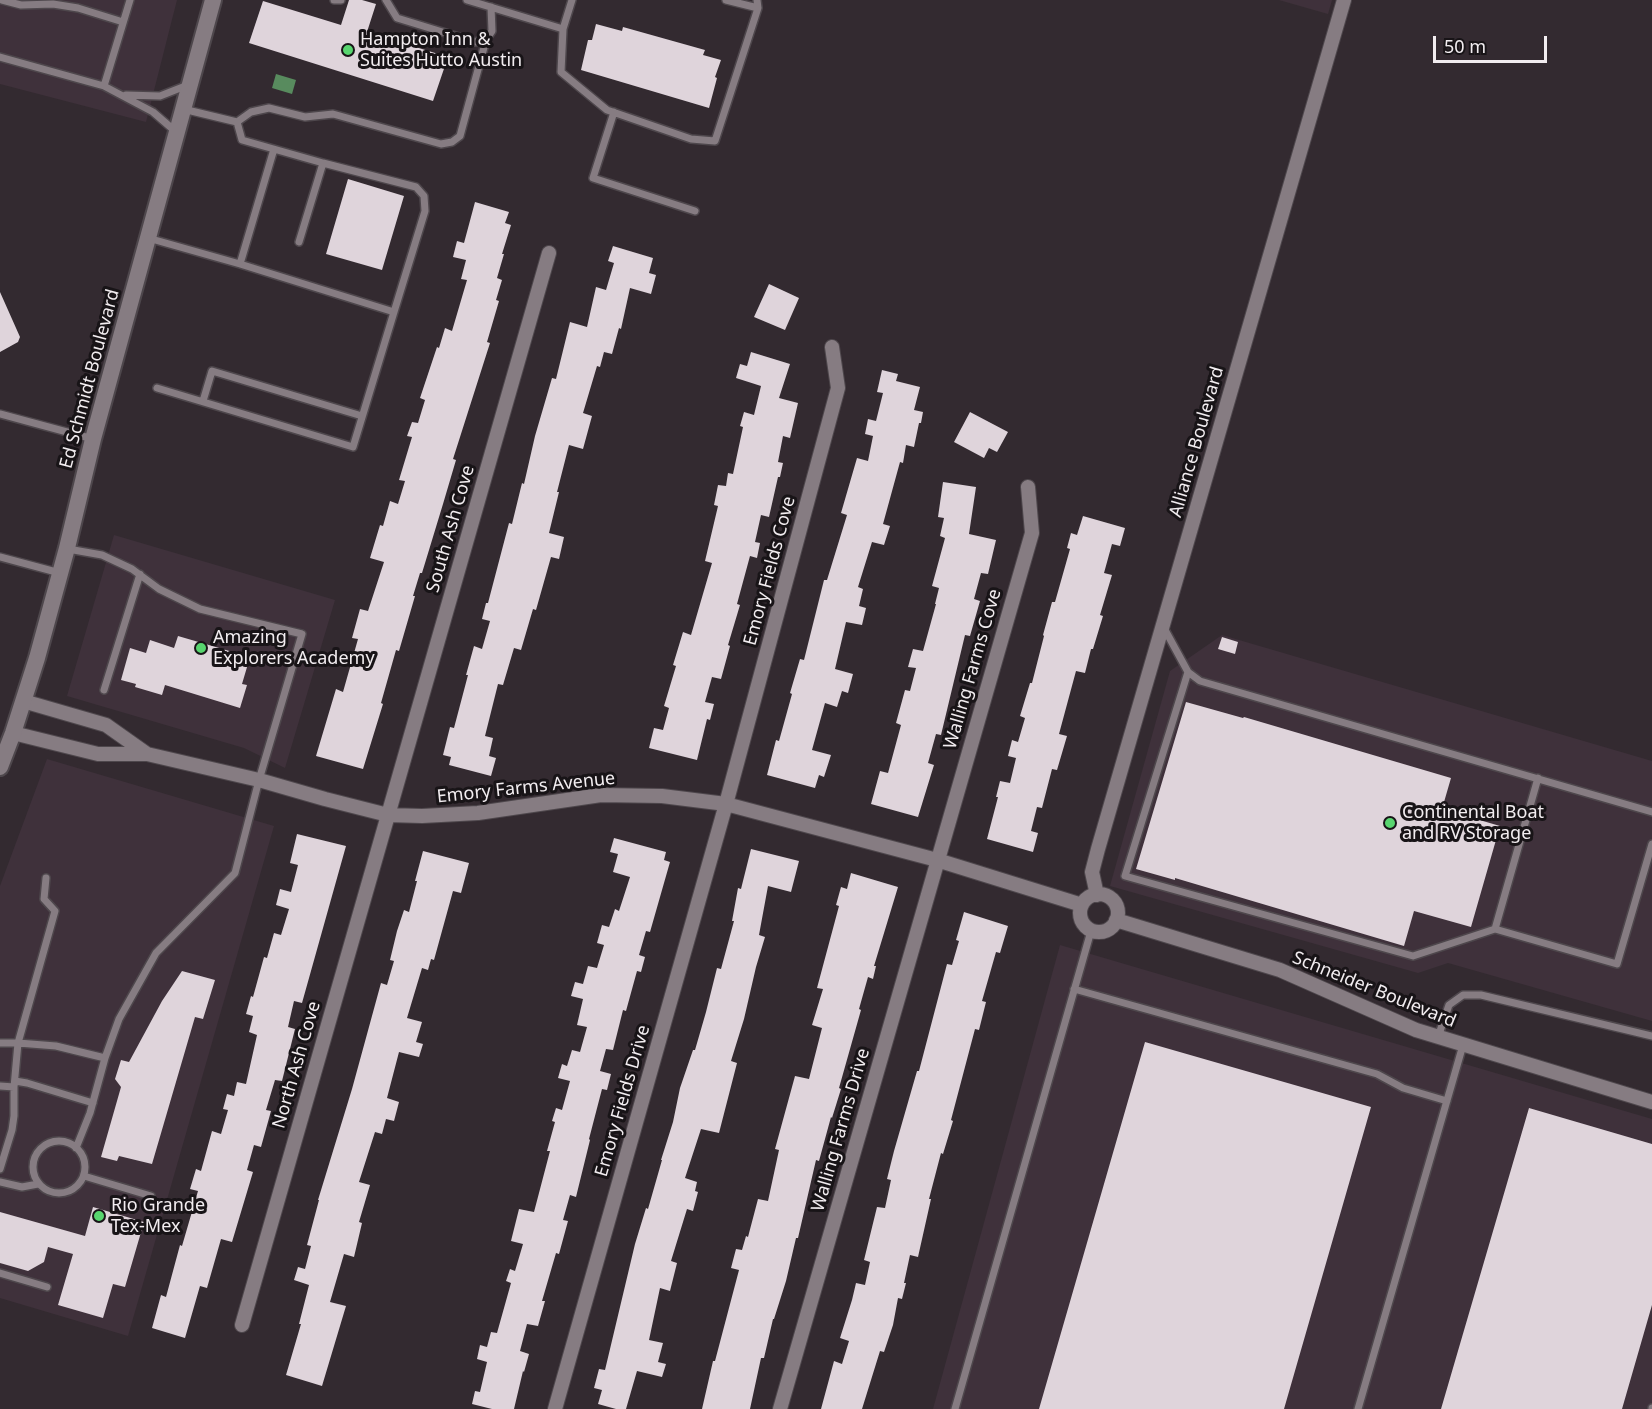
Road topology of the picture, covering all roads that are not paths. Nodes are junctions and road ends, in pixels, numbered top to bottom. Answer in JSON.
{"nodes":[{"id":1,"x":2,"y":0,"type":"edge"},
{"id":2,"x":130,"y":0,"type":"edge"},
{"id":3,"x":213,"y":0,"type":"edge"},
{"id":4,"x":334,"y":0,"type":"edge"},
{"id":5,"x":341,"y":0,"type":"edge"},
{"id":6,"x":386,"y":0,"type":"edge"},
{"id":7,"x":467,"y":0,"type":"edge"},
{"id":8,"x":572,"y":0,"type":"edge"},
{"id":9,"x":726,"y":0,"type":"edge"},
{"id":10,"x":1344,"y":0,"type":"edge"},
{"id":11,"x":757,"y":4,"type":"edge"},
{"id":12,"x":491,"y":7,"type":"junction"},
{"id":13,"x":123,"y":22,"type":"junction"},
{"id":14,"x":563,"y":29,"type":"junction"},
{"id":15,"x":486,"y":40,"type":"junction"},
{"id":16,"x":0,"y":57,"type":"edge"},
{"id":17,"x":190,"y":84,"type":"junction"},
{"id":18,"x":104,"y":86,"type":"junction"},
{"id":19,"x":124,"y":95,"type":"junction"},
{"id":20,"x":183,"y":109,"type":"junction"},
{"id":21,"x":614,"y":112,"type":"junction"},
{"id":22,"x":237,"y":122,"type":"junction"},
{"id":23,"x":177,"y":132,"type":"junction"},
{"id":24,"x":274,"y":149,"type":"junction"},
{"id":25,"x":323,"y":163,"type":"junction"},
{"id":26,"x":695,"y":211,"type":"dead end"},
{"id":27,"x":148,"y":238,"type":"junction"},
{"id":28,"x":299,"y":242,"type":"dead end"},
{"id":29,"x":549,"y":253,"type":"dead end"},
{"id":30,"x":240,"y":264,"type":"junction"},
{"id":31,"x":394,"y":312,"type":"junction"},
{"id":32,"x":832,"y":347,"type":"dead end"},
{"id":33,"x":157,"y":388,"type":"dead end"},
{"id":34,"x":203,"y":401,"type":"junction"},
{"id":35,"x":0,"y":414,"type":"edge"},
{"id":36,"x":362,"y":416,"type":"junction"},
{"id":37,"x":93,"y":439,"type":"junction"},
{"id":38,"x":1028,"y":487,"type":"dead end"},
{"id":39,"x":67,"y":548,"type":"junction"},
{"id":40,"x":0,"y":557,"type":"edge"},
{"id":41,"x":60,"y":573,"type":"junction"},
{"id":42,"x":140,"y":574,"type":"junction"},
{"id":43,"x":1162,"y":625,"type":"junction"},
{"id":44,"x":1188,"y":672,"type":"junction"},
{"id":45,"x":104,"y":690,"type":"dead end"},
{"id":46,"x":23,"y":701,"type":"junction"},
{"id":47,"x":13,"y":733,"type":"junction"},
{"id":48,"x":147,"y":753,"type":"junction"},
{"id":49,"x":0,"y":767,"type":"edge"},
{"id":50,"x":1538,"y":778,"type":"junction"},
{"id":51,"x":259,"y":780,"type":"junction"},
{"id":52,"x":726,"y":804,"type":"junction"},
{"id":53,"x":1652,"y":812,"type":"edge"},
{"id":54,"x":388,"y":814,"type":"junction"},
{"id":55,"x":1652,"y":844,"type":"edge"},
{"id":56,"x":937,"y":860,"type":"junction"},
{"id":57,"x":46,"y":878,"type":"dead end"},
{"id":58,"x":1097,"y":895,"type":"junction"},
{"id":59,"x":1082,"y":905,"type":"junction"},
{"id":60,"x":1116,"y":920,"type":"junction"},
{"id":61,"x":1495,"y":928,"type":"junction"},
{"id":62,"x":1091,"y":930,"type":"junction"},
{"id":63,"x":1074,"y":989,"type":"junction"},
{"id":64,"x":1652,"y":1036,"type":"edge"},
{"id":65,"x":1438,"y":1038,"type":"junction"},
{"id":66,"x":0,"y":1043,"type":"edge"},
{"id":67,"x":18,"y":1043,"type":"junction"},
{"id":68,"x":1463,"y":1045,"type":"junction"},
{"id":69,"x":105,"y":1058,"type":"junction"},
{"id":70,"x":14,"y":1084,"type":"junction"},
{"id":71,"x":0,"y":1086,"type":"edge"},
{"id":72,"x":1447,"y":1101,"type":"junction"},
{"id":73,"x":1652,"y":1102,"type":"edge"},
{"id":74,"x":93,"y":1103,"type":"junction"},
{"id":75,"x":76,"y":1148,"type":"junction"},
{"id":76,"x":0,"y":1169,"type":"edge"},
{"id":77,"x":84,"y":1176,"type":"junction"},
{"id":78,"x":0,"y":1182,"type":"edge"},
{"id":79,"x":38,"y":1184,"type":"junction"},
{"id":80,"x":151,"y":1196,"type":"dead end"},
{"id":81,"x":0,"y":1273,"type":"edge"},
{"id":82,"x":47,"y":1287,"type":"dead end"},
{"id":83,"x":242,"y":1325,"type":"dead end"},
{"id":84,"x":555,"y":1409,"type":"edge"},
{"id":85,"x":780,"y":1409,"type":"edge"},
{"id":86,"x":955,"y":1409,"type":"edge"},
{"id":87,"x":1358,"y":1409,"type":"edge"}],
"edges":[{"from":1,"to":13,"type":"lane"},
{"from":2,"to":13,"type":"lane"},
{"from":3,"to":17,"type":"street","name":"Ed Schmidt Boulevard"},
{"from":4,"to":5,"type":"lane"},
{"from":6,"to":15,"type":"lane"},
{"from":7,"to":12,"type":"lane"},
{"from":8,"to":14,"type":"lane"},
{"from":9,"to":11,"type":"lane"},
{"from":10,"to":43,"type":"street","name":"Alliance Boulevard"},
{"from":11,"to":21,"type":"lane"},
{"from":12,"to":14,"type":"lane"},
{"from":12,"to":15,"type":"lane"},
{"from":13,"to":18,"type":"lane"},
{"from":14,"to":21,"type":"lane"},
{"from":15,"to":22,"type":"lane"},
{"from":16,"to":18,"type":"lane"},
{"from":17,"to":19,"type":"lane"},
{"from":17,"to":20,"type":"street","name":"Ed Schmidt Boulevard"},
{"from":18,"to":19,"type":"lane"},
{"from":19,"to":23,"type":"lane"},
{"from":20,"to":22,"type":"lane"},
{"from":20,"to":23,"type":"street","name":"Ed Schmidt Boulevard"},
{"from":21,"to":26,"type":"lane"},
{"from":22,"to":24,"type":"lane"},
{"from":23,"to":27,"type":"street","name":"Ed Schmidt Boulevard"},
{"from":24,"to":25,"type":"lane"},
{"from":24,"to":30,"type":"lane"},
{"from":25,"to":28,"type":"lane"},
{"from":25,"to":31,"type":"lane"},
{"from":27,"to":30,"type":"lane"},
{"from":27,"to":37,"type":"street","name":"Ed Schmidt Boulevard"},
{"from":29,"to":54,"type":"street","name":"South Ash Cove"},
{"from":30,"to":31,"type":"lane"},
{"from":31,"to":36,"type":"lane"},
{"from":32,"to":52,"type":"street","name":"Emory Fields Cove"},
{"from":33,"to":34,"type":"lane"},
{"from":34,"to":36,"type":"lane"},
{"from":34,"to":36,"type":"lane"},
{"from":35,"to":37,"type":"lane"},
{"from":37,"to":39,"type":"street","name":"Ed Schmidt Boulevard"},
{"from":38,"to":56,"type":"street","name":"Walling Farms Cove"},
{"from":39,"to":41,"type":"street","name":"Ed Schmidt Boulevard"},
{"from":39,"to":42,"type":"lane"},
{"from":40,"to":41,"type":"lane"},
{"from":41,"to":46,"type":"street","name":"Ed Schmidt Boulevard"},
{"from":42,"to":45,"type":"lane"},
{"from":42,"to":51,"type":"lane"},
{"from":43,"to":44,"type":"lane"},
{"from":43,"to":58,"type":"street","name":"Alliance Boulevard"},
{"from":44,"to":50,"type":"lane"},
{"from":44,"to":61,"type":"lane"},
{"from":46,"to":47,"type":"street","name":"Ed Schmidt Boulevard"},
{"from":46,"to":48,"type":"street","name":"Emory Farms Avenue"},
{"from":47,"to":48,"type":"street","name":"Emory Farms Avenue"},
{"from":47,"to":49,"type":"street","name":"Ed Schmidt Boulevard"},
{"from":48,"to":51,"type":"street","name":"Emory Farms Avenue"},
{"from":50,"to":53,"type":"lane"},
{"from":50,"to":61,"type":"lane"},
{"from":51,"to":54,"type":"street","name":"Emory Farms Avenue"},
{"from":51,"to":69,"type":"lane"},
{"from":52,"to":54,"type":"street","name":"Emory Farms Avenue"},
{"from":52,"to":56,"type":"street","name":"Emory Farms Avenue"},
{"from":52,"to":84,"type":"street","name":"Emory Fields Drive"},
{"from":54,"to":83,"type":"street","name":"North Ash Cove"},
{"from":55,"to":61,"type":"lane"},
{"from":56,"to":59,"type":"street","name":"Emory Farms Avenue"},
{"from":56,"to":85,"type":"street","name":"Walling Farms Drive"},
{"from":57,"to":67,"type":"lane"},
{"from":58,"to":59,"type":"street"},
{"from":58,"to":60,"type":"street"},
{"from":59,"to":62,"type":"street"},
{"from":60,"to":62,"type":"street"},
{"from":60,"to":65,"type":"street","name":"Schneider Boulevard"},
{"from":62,"to":63,"type":"lane"},
{"from":63,"to":72,"type":"lane"},
{"from":63,"to":86,"type":"lane"},
{"from":64,"to":65,"type":"lane"},
{"from":65,"to":68,"type":"street","name":"Schneider Boulevard"},
{"from":66,"to":67,"type":"lane"},
{"from":67,"to":69,"type":"lane"},
{"from":67,"to":70,"type":"lane"},
{"from":68,"to":72,"type":"lane"},
{"from":68,"to":73,"type":"street","name":"Schneider Boulevard"},
{"from":69,"to":74,"type":"lane"},
{"from":70,"to":71,"type":"lane"},
{"from":70,"to":74,"type":"lane"},
{"from":70,"to":76,"type":"lane"},
{"from":72,"to":87,"type":"lane"},
{"from":74,"to":75,"type":"lane"},
{"from":75,"to":77,"type":"lane"},
{"from":75,"to":79,"type":"lane"},
{"from":77,"to":79,"type":"lane"},
{"from":77,"to":80,"type":"lane"},
{"from":78,"to":79,"type":"lane"},
{"from":81,"to":82,"type":"lane"}]}
